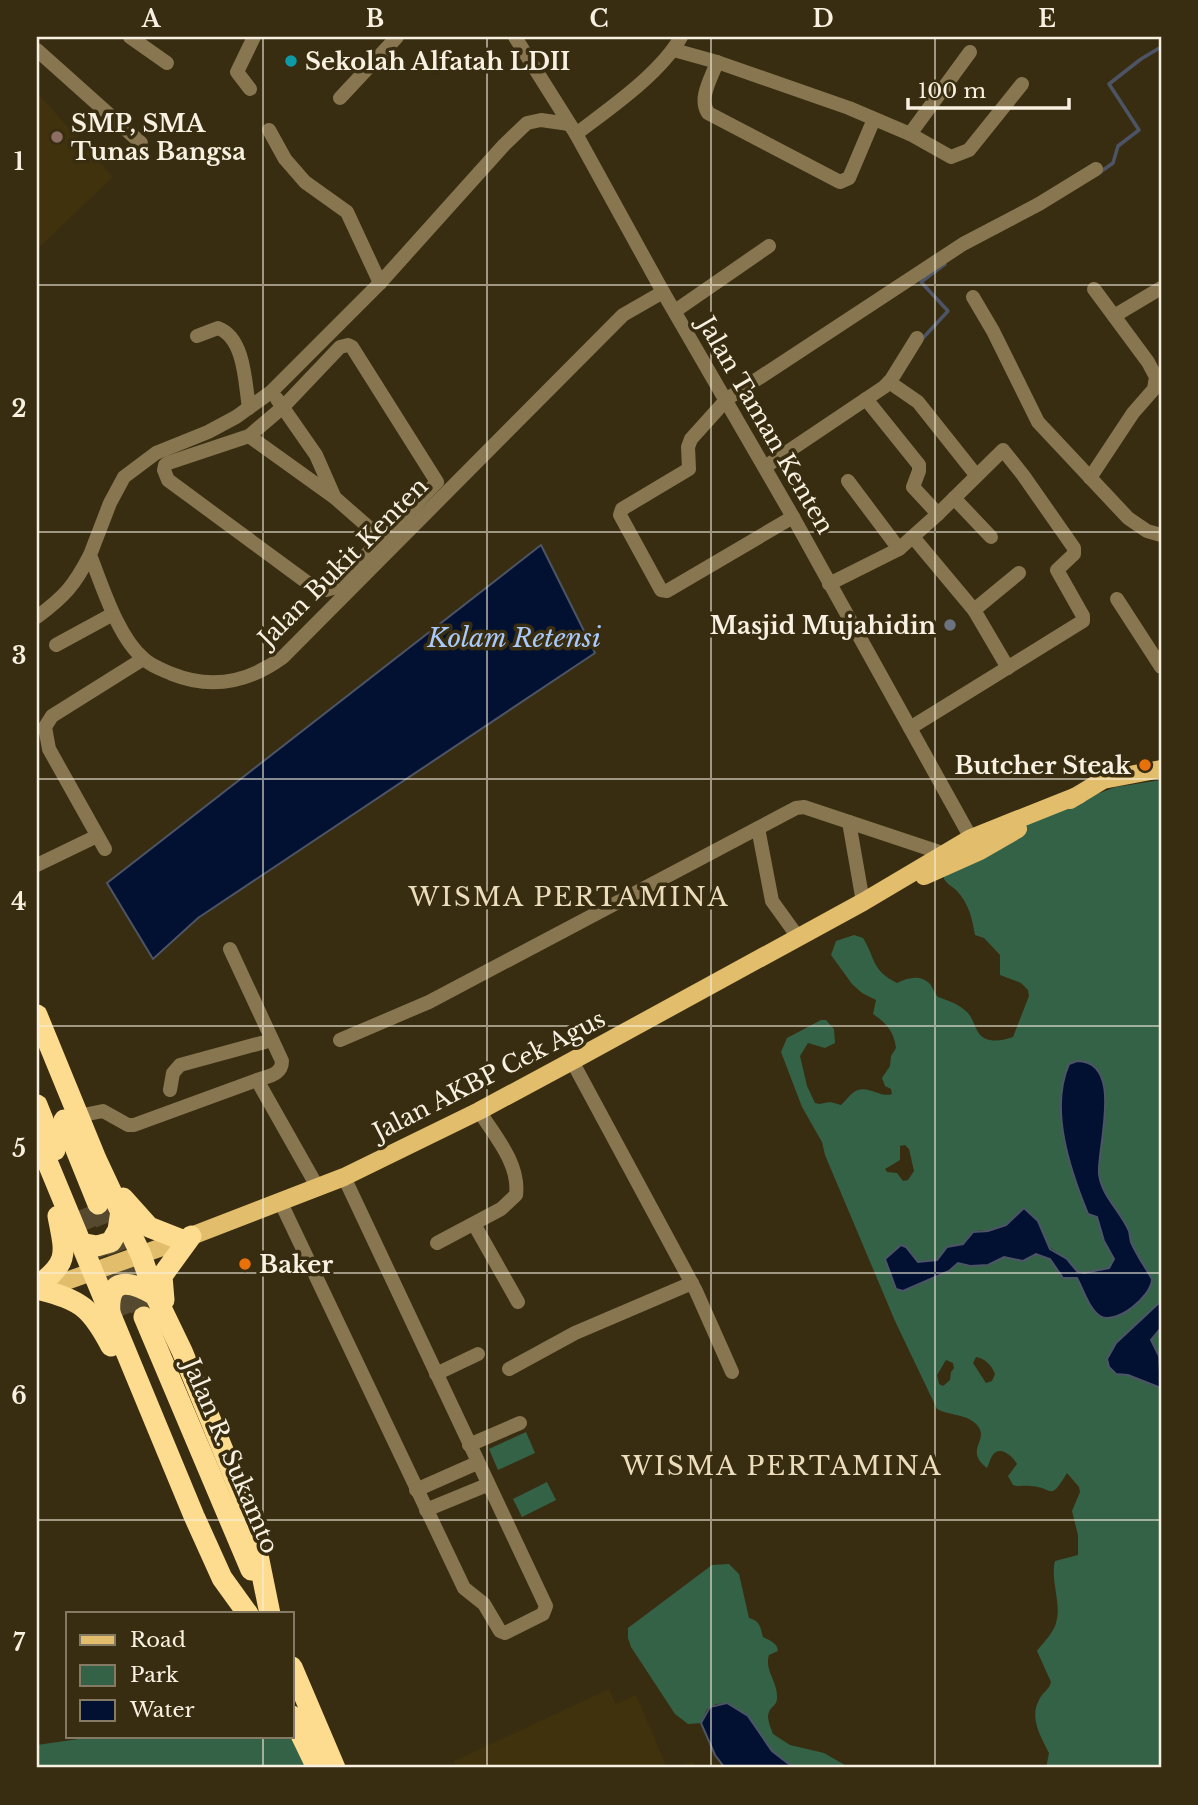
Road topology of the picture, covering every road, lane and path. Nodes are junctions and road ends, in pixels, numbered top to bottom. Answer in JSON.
{"nodes":[{"id":1,"x":254,"y":37,"type":"edge"},
{"id":2,"x":397,"y":37,"type":"edge"},
{"id":3,"x":515,"y":37,"type":"edge"},
{"id":4,"x":137,"y":39,"type":"edge"},
{"id":5,"x":677,"y":43,"type":"edge"},
{"id":6,"x":37,"y":50,"type":"edge"},
{"id":7,"x":970,"y":52,"type":"dead end"},
{"id":8,"x":717,"y":62,"type":"junction"},
{"id":9,"x":167,"y":63,"type":"dead end"},
{"id":10,"x":1022,"y":84,"type":"dead end"},
{"id":11,"x":250,"y":89,"type":"dead end"},
{"id":12,"x":340,"y":98,"type":"dead end"},
{"id":13,"x":874,"y":119,"type":"junction"},
{"id":14,"x":573,"y":129,"type":"junction"},
{"id":15,"x":269,"y":130,"type":"dead end"},
{"id":16,"x":910,"y":134,"type":"junction"},
{"id":17,"x":141,"y":143,"type":"dead end"},
{"id":18,"x":1096,"y":169,"type":"dead end"},
{"id":19,"x":769,"y":247,"type":"dead end"},
{"id":20,"x":380,"y":283,"type":"junction"},
{"id":21,"x":1161,"y":288,"type":"edge"},
{"id":22,"x":1094,"y":289,"type":"dead end"},
{"id":23,"x":663,"y":292,"type":"junction"},
{"id":24,"x":973,"y":297,"type":"dead end"},
{"id":25,"x":675,"y":311,"type":"junction"},
{"id":26,"x":1114,"y":316,"type":"junction"},
{"id":27,"x":197,"y":336,"type":"dead end"},
{"id":28,"x":917,"y":338,"type":"dead end"},
{"id":29,"x":890,"y":383,"type":"junction"},
{"id":30,"x":271,"y":392,"type":"junction"},
{"id":31,"x":866,"y":399,"type":"junction"},
{"id":32,"x":727,"y":400,"type":"junction"},
{"id":33,"x":283,"y":407,"type":"junction"},
{"id":34,"x":249,"y":408,"type":"junction"},
{"id":35,"x":249,"y":436,"type":"junction"},
{"id":36,"x":765,"y":467,"type":"junction"},
{"id":37,"x":976,"y":475,"type":"junction"},
{"id":38,"x":1090,"y":478,"type":"junction"},
{"id":39,"x":848,"y":481,"type":"dead end"},
{"id":40,"x":334,"y":497,"type":"junction"},
{"id":41,"x":954,"y":498,"type":"junction"},
{"id":42,"x":938,"y":514,"type":"junction"},
{"id":43,"x":793,"y":517,"type":"junction"},
{"id":44,"x":1161,"y":535,"type":"edge"},
{"id":45,"x":913,"y":537,"type":"junction"},
{"id":46,"x":991,"y":537,"type":"dead end"},
{"id":47,"x":386,"y":544,"type":"junction"},
{"id":48,"x":899,"y":549,"type":"junction"},
{"id":49,"x":90,"y":555,"type":"junction"},
{"id":50,"x":1019,"y":573,"type":"dead end"},
{"id":51,"x":829,"y":584,"type":"junction"},
{"id":52,"x":1117,"y":598,"type":"dead end"},
{"id":53,"x":974,"y":610,"type":"junction"},
{"id":54,"x":113,"y":614,"type":"junction"},
{"id":55,"x":37,"y":617,"type":"edge"},
{"id":56,"x":57,"y":645,"type":"dead end"},
{"id":57,"x":143,"y":659,"type":"junction"},
{"id":58,"x":1161,"y":667,"type":"edge"},
{"id":59,"x":1007,"y":668,"type":"junction"},
{"id":60,"x":910,"y":728,"type":"junction"},
{"id":61,"x":43,"y":753,"type":"edge"},
{"id":62,"x":1161,"y":769,"type":"edge"},
{"id":63,"x":1079,"y":795,"type":"junction"},
{"id":64,"x":849,"y":822,"type":"junction"},
{"id":65,"x":758,"y":828,"type":"junction"},
{"id":66,"x":97,"y":836,"type":"junction"},
{"id":67,"x":971,"y":838,"type":"junction"},
{"id":68,"x":105,"y":849,"type":"dead end"},
{"id":69,"x":942,"y":853,"type":"junction"},
{"id":70,"x":37,"y":866,"type":"edge"},
{"id":71,"x":863,"y":902,"type":"junction"},
{"id":72,"x":798,"y":937,"type":"junction"},
{"id":73,"x":230,"y":949,"type":"dead end"},
{"id":74,"x":37,"y":1016,"type":"edge"},
{"id":75,"x":272,"y":1040,"type":"junction"},
{"id":76,"x":340,"y":1040,"type":"dead end"},
{"id":77,"x":37,"y":1053,"type":"edge"},
{"id":78,"x":572,"y":1061,"type":"junction"},
{"id":79,"x":257,"y":1080,"type":"junction"},
{"id":80,"x":170,"y":1090,"type":"dead end"},
{"id":81,"x":37,"y":1105,"type":"edge"},
{"id":82,"x":479,"y":1111,"type":"junction"},
{"id":83,"x":78,"y":1116,"type":"junction"},
{"id":84,"x":37,"y":1137,"type":"edge"},
{"id":85,"x":96,"y":1159,"type":"junction"},
{"id":86,"x":344,"y":1177,"type":"junction"},
{"id":87,"x":55,"y":1184,"type":"junction"},
{"id":88,"x":318,"y":1188,"type":"junction"},
{"id":89,"x":281,"y":1203,"type":"junction"},
{"id":90,"x":121,"y":1211,"type":"junction"},
{"id":91,"x":474,"y":1224,"type":"junction"},
{"id":92,"x":187,"y":1238,"type":"junction"},
{"id":93,"x":80,"y":1243,"type":"junction"},
{"id":94,"x":438,"y":1243,"type":"dead end"},
{"id":95,"x":132,"y":1258,"type":"junction"},
{"id":96,"x":92,"y":1273,"type":"junction"},
{"id":97,"x":692,"y":1283,"type":"junction"},
{"id":98,"x":38,"y":1289,"type":"edge"},
{"id":99,"x":155,"y":1295,"type":"junction"},
{"id":100,"x":519,"y":1302,"type":"dead end"},
{"id":101,"x":128,"y":1319,"type":"junction"},
{"id":102,"x":182,"y":1351,"type":"junction"},
{"id":103,"x":478,"y":1354,"type":"dead end"},
{"id":104,"x":509,"y":1369,"type":"dead end"},
{"id":105,"x":732,"y":1372,"type":"dead end"},
{"id":106,"x":436,"y":1374,"type":"junction"},
{"id":107,"x":148,"y":1408,"type":"junction"},
{"id":108,"x":520,"y":1423,"type":"dead end"},
{"id":109,"x":469,"y":1445,"type":"junction"},
{"id":110,"x":477,"y":1463,"type":"junction"},
{"id":111,"x":487,"y":1485,"type":"junction"},
{"id":112,"x":416,"y":1490,"type":"junction"},
{"id":113,"x":426,"y":1510,"type":"junction"},
{"id":114,"x":248,"y":1612,"type":"edge"},
{"id":115,"x":249,"y":1612,"type":"edge"},
{"id":116,"x":269,"y":1612,"type":"edge"},
{"id":117,"x":270,"y":1612,"type":"edge"},
{"id":118,"x":294,"y":1672,"type":"edge"},
{"id":119,"x":294,"y":1720,"type":"edge"},
{"id":120,"x":317,"y":1768,"type":"edge"},
{"id":121,"x":335,"y":1768,"type":"edge"}],
"edges":[{"from":1,"to":11,"type":"street"},
{"from":2,"to":12,"type":"street"},
{"from":3,"to":14,"type":"street","name":"Jalan Taman Kenten"},
{"from":4,"to":9,"type":"street"},
{"from":5,"to":8,"type":"street"},
{"from":5,"to":14,"type":"street"},
{"from":6,"to":17,"type":"street"},
{"from":7,"to":16,"type":"street"},
{"from":8,"to":13,"type":"street"},
{"from":8,"to":13,"type":"street"},
{"from":10,"to":16,"type":"street"},
{"from":13,"to":16,"type":"street"},
{"from":14,"to":20,"type":"street"},
{"from":14,"to":23,"type":"street","name":"Jalan Taman Kenten"},
{"from":15,"to":20,"type":"street"},
{"from":18,"to":32,"type":"street"},
{"from":19,"to":25,"type":"street"},
{"from":20,"to":30,"type":"street"},
{"from":21,"to":26,"type":"street"},
{"from":22,"to":26,"type":"street"},
{"from":23,"to":25,"type":"street","name":"Jalan Taman Kenten"},
{"from":23,"to":47,"type":"street","name":"Jalan Bukit Kenten"},
{"from":24,"to":38,"type":"street"},
{"from":25,"to":32,"type":"street","name":"Jalan Taman Kenten"},
{"from":26,"to":38,"type":"street"},
{"from":27,"to":34,"type":"street"},
{"from":28,"to":29,"type":"street"},
{"from":29,"to":31,"type":"street"},
{"from":29,"to":37,"type":"street"},
{"from":30,"to":33,"type":"street"},
{"from":30,"to":34,"type":"street"},
{"from":31,"to":36,"type":"street"},
{"from":31,"to":42,"type":"street"},
{"from":32,"to":36,"type":"street","name":"Jalan Taman Kenten"},
{"from":32,"to":43,"type":"street"},
{"from":33,"to":35,"type":"street"},
{"from":33,"to":40,"type":"street"},
{"from":33,"to":47,"type":"street"},
{"from":34,"to":49,"type":"street"},
{"from":35,"to":40,"type":"street"},
{"from":35,"to":47,"type":"street"},
{"from":36,"to":43,"type":"street","name":"Jalan Taman Kenten"},
{"from":37,"to":41,"type":"street"},
{"from":37,"to":59,"type":"street"},
{"from":38,"to":44,"type":"street"},
{"from":39,"to":48,"type":"street"},
{"from":40,"to":47,"type":"street"},
{"from":41,"to":42,"type":"street"},
{"from":41,"to":46,"type":"street"},
{"from":42,"to":45,"type":"street"},
{"from":43,"to":51,"type":"street","name":"Jalan Taman Kenten"},
{"from":45,"to":48,"type":"street"},
{"from":45,"to":53,"type":"street"},
{"from":47,"to":57,"type":"street","name":"Jalan Bukit Kenten"},
{"from":48,"to":51,"type":"street"},
{"from":49,"to":54,"type":"street"},
{"from":49,"to":55,"type":"street"},
{"from":50,"to":53,"type":"street"},
{"from":51,"to":60,"type":"street","name":"Jalan Taman Kenten"},
{"from":52,"to":58,"type":"street"},
{"from":53,"to":59,"type":"street"},
{"from":54,"to":56,"type":"street"},
{"from":54,"to":57,"type":"street"},
{"from":57,"to":61,"type":"street"},
{"from":59,"to":60,"type":"street"},
{"from":60,"to":67,"type":"street","name":"Jalan Taman Kenten"},
{"from":61,"to":66,"type":"street"},
{"from":62,"to":63,"type":"main road","name":"Jalan AKBP Cek Agus"},
{"from":63,"to":67,"type":"main road","name":"Jalan AKBP Cek Agus"},
{"from":63,"to":71,"type":"main road","name":"Jalan AKBP Cek Agus"},
{"from":64,"to":65,"type":"street"},
{"from":64,"to":69,"type":"street"},
{"from":64,"to":71,"type":"street"},
{"from":65,"to":72,"type":"street"},
{"from":65,"to":76,"type":"street"},
{"from":66,"to":68,"type":"street"},
{"from":66,"to":70,"type":"street"},
{"from":67,"to":69,"type":"main road","name":"Jalan AKBP Cek Agus"},
{"from":69,"to":71,"type":"main road","name":"Jalan AKBP Cek Agus"},
{"from":71,"to":72,"type":"main road","name":"Jalan AKBP Cek Agus"},
{"from":72,"to":78,"type":"main road","name":"Jalan AKBP Cek Agus"},
{"from":73,"to":75,"type":"street"},
{"from":74,"to":83,"type":"highway"},
{"from":75,"to":79,"type":"street"},
{"from":75,"to":80,"type":"street"},
{"from":77,"to":81,"type":"highway"},
{"from":78,"to":82,"type":"main road","name":"Jalan AKBP Cek Agus"},
{"from":78,"to":97,"type":"street"},
{"from":79,"to":83,"type":"street"},
{"from":79,"to":88,"type":"street"},
{"from":82,"to":86,"type":"main road","name":"Jalan AKBP Cek Agus"},
{"from":82,"to":91,"type":"street"},
{"from":83,"to":85,"type":"highway"},
{"from":84,"to":87,"type":"highway"},
{"from":85,"to":90,"type":"highway"},
{"from":85,"to":92,"type":"highway"},
{"from":86,"to":88,"type":"main road","name":"Jalan AKBP Cek Agus"},
{"from":86,"to":106,"type":"street"},
{"from":87,"to":93,"type":"highway"},
{"from":87,"to":98,"type":"highway"},
{"from":88,"to":89,"type":"main road","name":"Jalan AKBP Cek Agus"},
{"from":89,"to":92,"type":"main road","name":"Jalan AKBP Cek Agus"},
{"from":89,"to":112,"type":"street"},
{"from":90,"to":93,"type":"highway"},
{"from":90,"to":95,"type":"highway"},
{"from":91,"to":94,"type":"street"},
{"from":91,"to":100,"type":"street"},
{"from":92,"to":95,"type":"main road","name":"Jalan AKBP Cek Agus"},
{"from":92,"to":102,"type":"highway"},
{"from":93,"to":96,"type":"highway"},
{"from":95,"to":96,"type":"main road","name":"Jalan AKBP Cek Agus"},
{"from":95,"to":99,"type":"highway"},
{"from":96,"to":98,"type":"main road","name":"Jalan AKBP Cek Agus"},
{"from":96,"to":101,"type":"highway"},
{"from":97,"to":104,"type":"street"},
{"from":97,"to":105,"type":"street"},
{"from":98,"to":107,"type":"highway"},
{"from":99,"to":101,"type":"highway"},
{"from":99,"to":102,"type":"highway"},
{"from":101,"to":107,"type":"highway"},
{"from":101,"to":115,"type":"highway","name":"Jalan R. Sukamto"},
{"from":101,"to":116,"type":"highway","name":"Jalan R. Sukamto"},
{"from":102,"to":117,"type":"highway"},
{"from":103,"to":106,"type":"street"},
{"from":106,"to":109,"type":"street"},
{"from":107,"to":114,"type":"highway"},
{"from":108,"to":109,"type":"street"},
{"from":109,"to":110,"type":"street"},
{"from":110,"to":111,"type":"street"},
{"from":110,"to":112,"type":"street"},
{"from":111,"to":113,"type":"street"},
{"from":111,"to":113,"type":"street"},
{"from":112,"to":113,"type":"street"},
{"from":118,"to":121,"type":"highway"},
{"from":119,"to":120,"type":"highway"}]}
